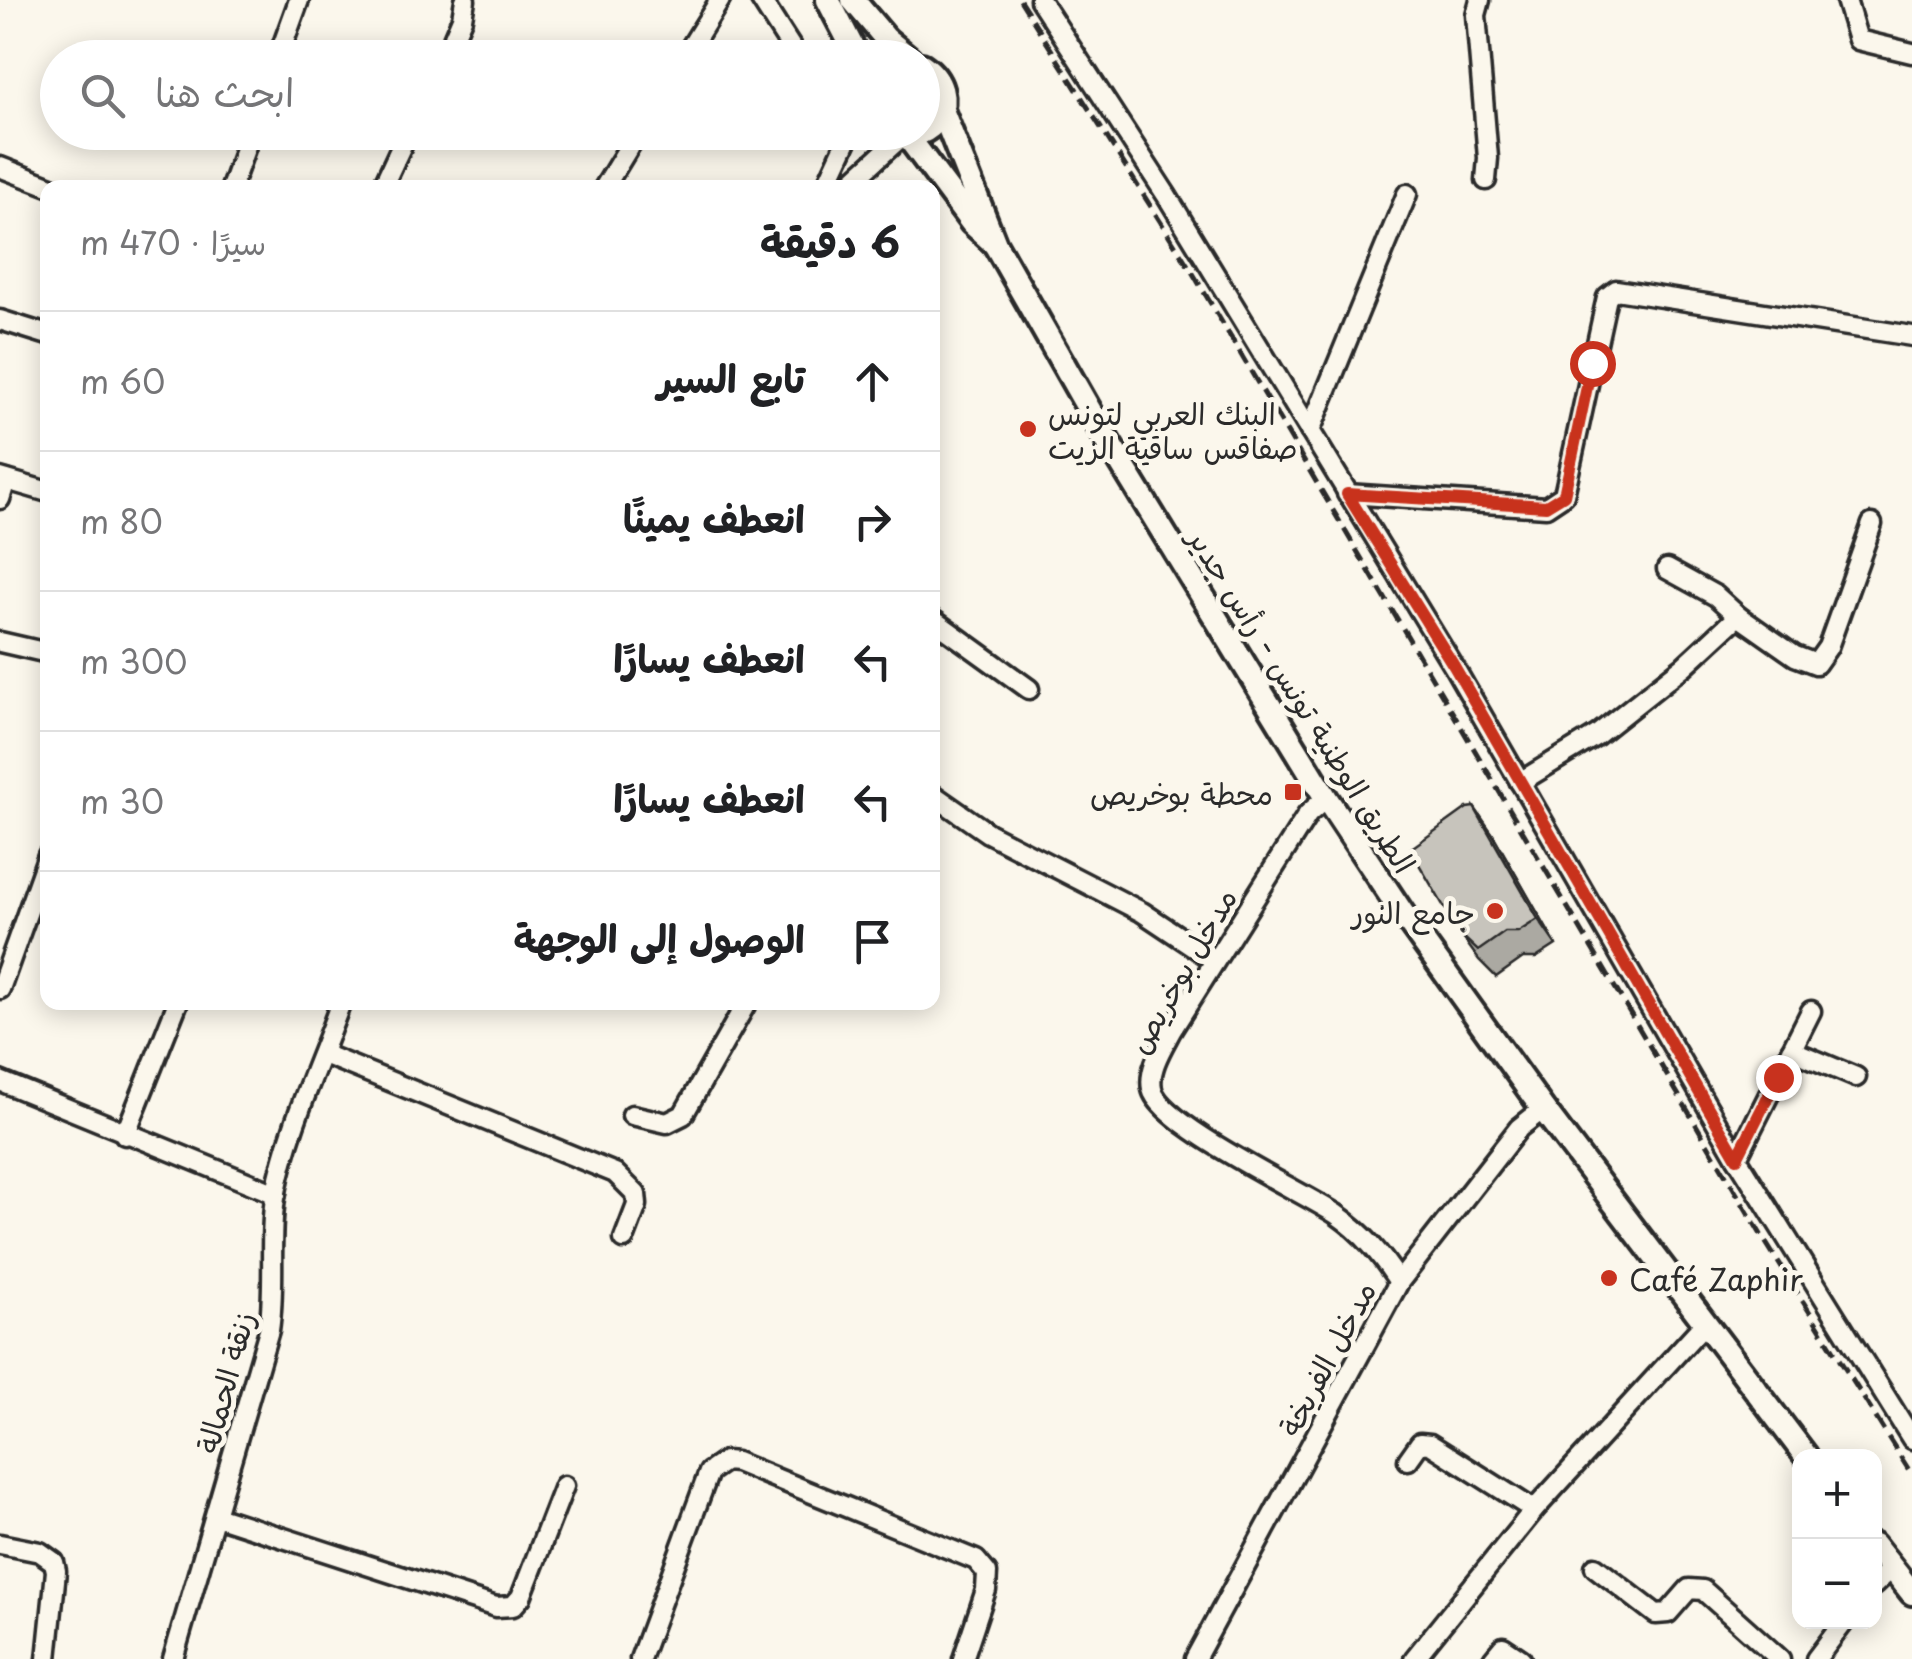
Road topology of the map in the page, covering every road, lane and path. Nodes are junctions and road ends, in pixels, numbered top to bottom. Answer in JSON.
{"nodes":[{"id":1,"x":300,"y":0,"type":"edge"},
{"id":2,"x":465,"y":0,"type":"edge"},
{"id":3,"x":720,"y":0,"type":"edge"},
{"id":4,"x":760,"y":0,"type":"edge"},
{"id":5,"x":828,"y":0,"type":"edge"},
{"id":6,"x":853,"y":0,"type":"edge"},
{"id":7,"x":1040,"y":0,"type":"edge"},
{"id":8,"x":1480,"y":0,"type":"edge"},
{"id":9,"x":1846,"y":0,"type":"edge"},
{"id":10,"x":285,"y":40,"type":"edge"},
{"id":11,"x":452,"y":40,"type":"edge"},
{"id":12,"x":695,"y":40,"type":"edge"},
{"id":13,"x":786,"y":40,"type":"edge"},
{"id":14,"x":849,"y":40,"type":"edge"},
{"id":15,"x":887,"y":40,"type":"edge"},
{"id":16,"x":1912,"y":53,"type":"edge"},
{"id":17,"x":940,"y":84,"type":"edge"},
{"id":18,"x":942,"y":110,"type":"junction"},
{"id":19,"x":940,"y":113,"type":"edge"},
{"id":20,"x":245,"y":150,"type":"edge"},
{"id":21,"x":400,"y":150,"type":"edge"},
{"id":22,"x":627,"y":150,"type":"edge"},
{"id":23,"x":842,"y":150,"type":"edge"},
{"id":24,"x":885,"y":150,"type":"edge"},
{"id":25,"x":911,"y":150,"type":"edge"},
{"id":26,"x":0,"y":166,"type":"edge"},
{"id":27,"x":234,"y":180,"type":"edge"},
{"id":28,"x":386,"y":180,"type":"edge"},
{"id":29,"x":609,"y":180,"type":"edge"},
{"id":30,"x":829,"y":180,"type":"edge"},
{"id":31,"x":854,"y":180,"type":"edge"},
{"id":32,"x":936,"y":180,"type":"edge"},
{"id":33,"x":1486,"y":180,"type":"dead end"},
{"id":34,"x":40,"y":182,"type":"edge"},
{"id":35,"x":940,"y":185,"type":"edge"},
{"id":36,"x":1407,"y":194,"type":"dead end"},
{"id":37,"x":996,"y":244,"type":"junction"},
{"id":38,"x":0,"y":320,"type":"edge"},
{"id":39,"x":40,"y":332,"type":"edge"},
{"id":40,"x":1912,"y":336,"type":"edge"},
{"id":41,"x":1310,"y":431,"type":"junction"},
{"id":42,"x":3,"y":478,"type":"edge"},
{"id":43,"x":40,"y":490,"type":"edge"},
{"id":44,"x":1347,"y":494,"type":"junction"},
{"id":45,"x":0,"y":499,"type":"edge"},
{"id":46,"x":1872,"y":524,"type":"dead end"},
{"id":47,"x":1668,"y":569,"type":"dead end"},
{"id":48,"x":1738,"y":616,"type":"junction"},
{"id":49,"x":940,"y":626,"type":"edge"},
{"id":50,"x":0,"y":642,"type":"edge"},
{"id":51,"x":40,"y":652,"type":"edge"},
{"id":52,"x":1029,"y":690,"type":"dead end"},
{"id":53,"x":1520,"y":782,"type":"junction"},
{"id":54,"x":1326,"y":798,"type":"junction"},
{"id":55,"x":940,"y":800,"type":"edge"},
{"id":56,"x":40,"y":877,"type":"edge"},
{"id":57,"x":1214,"y":960,"type":"junction"},
{"id":58,"x":0,"y":989,"type":"edge"},
{"id":59,"x":175,"y":1010,"type":"edge"},
{"id":60,"x":338,"y":1010,"type":"edge"},
{"id":61,"x":742,"y":1010,"type":"edge"},
{"id":62,"x":1811,"y":1011,"type":"dead end"},
{"id":63,"x":1792,"y":1050,"type":"junction"},
{"id":64,"x":323,"y":1054,"type":"junction"},
{"id":65,"x":1856,"y":1076,"type":"dead end"},
{"id":66,"x":0,"y":1081,"type":"edge"},
{"id":67,"x":1543,"y":1108,"type":"junction"},
{"id":68,"x":632,"y":1115,"type":"dead end"},
{"id":69,"x":125,"y":1134,"type":"junction"},
{"id":70,"x":1737,"y":1158,"type":"junction"},
{"id":71,"x":276,"y":1194,"type":"junction"},
{"id":72,"x":624,"y":1239,"type":"dead end"},
{"id":73,"x":1398,"y":1282,"type":"junction"},
{"id":74,"x":1704,"y":1324,"type":"junction"},
{"id":75,"x":1912,"y":1439,"type":"edge"},
{"id":76,"x":1801,"y":1449,"type":"edge"},
{"id":77,"x":1408,"y":1460,"type":"dead end"},
{"id":78,"x":564,"y":1486,"type":"dead end"},
{"id":79,"x":1534,"y":1510,"type":"junction"},
{"id":80,"x":216,"y":1516,"type":"junction"},
{"id":81,"x":0,"y":1544,"type":"edge"},
{"id":82,"x":1882,"y":1555,"type":"edge"},
{"id":83,"x":1595,"y":1567,"type":"dead end"},
{"id":84,"x":1892,"y":1568,"type":"junction"},
{"id":85,"x":1882,"y":1577,"type":"edge"},
{"id":86,"x":1912,"y":1593,"type":"edge"},
{"id":87,"x":1839,"y":1629,"type":"edge"},
{"id":88,"x":46,"y":1659,"type":"edge"},
{"id":89,"x":173,"y":1659,"type":"edge"},
{"id":90,"x":640,"y":1659,"type":"edge"},
{"id":91,"x":963,"y":1659,"type":"edge"},
{"id":92,"x":1196,"y":1659,"type":"edge"},
{"id":93,"x":1414,"y":1659,"type":"edge"},
{"id":94,"x":1493,"y":1659,"type":"edge"},
{"id":95,"x":1521,"y":1659,"type":"edge"},
{"id":96,"x":1780,"y":1659,"type":"edge"},
{"id":97,"x":1816,"y":1659,"type":"edge"}],
"edges":[{"from":1,"to":10,"type":"street"},
{"from":2,"to":11,"type":"street"},
{"from":3,"to":12,"type":"street"},
{"from":4,"to":13,"type":"street"},
{"from":5,"to":14,"type":"main road"},
{"from":6,"to":15,"type":"main road"},
{"from":7,"to":41,"type":"street"},
{"from":8,"to":33,"type":"street"},
{"from":9,"to":16,"type":"street"},
{"from":17,"to":18,"type":"main road","name":"الطريق الوطنية تونس - رأس جدير"},
{"from":18,"to":19,"type":"main road"},
{"from":18,"to":37,"type":"main road","name":"الطريق الوطنية تونس - رأس جدير"},
{"from":20,"to":27,"type":"street"},
{"from":21,"to":28,"type":"street"},
{"from":22,"to":29,"type":"street"},
{"from":23,"to":30,"type":"street"},
{"from":24,"to":31,"type":"street"},
{"from":25,"to":32,"type":"main road","name":"الطريق الوطنية تونس - رأس جدير"},
{"from":26,"to":34,"type":"street"},
{"from":35,"to":37,"type":"main road","name":"الطريق الوطنية تونس - رأس جدير"},
{"from":36,"to":41,"type":"street"},
{"from":37,"to":54,"type":"main road","name":"الطريق الوطنية تونس - رأس جدير"},
{"from":38,"to":39,"type":"street"},
{"from":40,"to":44,"type":"street"},
{"from":41,"to":44,"type":"street"},
{"from":42,"to":43,"type":"street"},
{"from":42,"to":45,"type":"street"},
{"from":44,"to":53,"type":"street"},
{"from":46,"to":48,"type":"street"},
{"from":47,"to":48,"type":"street"},
{"from":48,"to":53,"type":"street"},
{"from":49,"to":52,"type":"street"},
{"from":50,"to":51,"type":"street"},
{"from":53,"to":70,"type":"street"},
{"from":54,"to":57,"type":"street","name":"مدخل بوخريص"},
{"from":54,"to":67,"type":"main road","name":"الطريق الوطنية تونس - رأس جدير"},
{"from":55,"to":57,"type":"street"},
{"from":56,"to":58,"type":"street"},
{"from":57,"to":73,"type":"street","name":"مدخل بوخريص"},
{"from":59,"to":69,"type":"street"},
{"from":60,"to":64,"type":"street","name":"زنقة الحمالة"},
{"from":61,"to":68,"type":"street"},
{"from":62,"to":63,"type":"street"},
{"from":63,"to":65,"type":"street"},
{"from":63,"to":70,"type":"street"},
{"from":64,"to":71,"type":"street","name":"زنقة الحمالة"},
{"from":64,"to":72,"type":"street"},
{"from":66,"to":69,"type":"street"},
{"from":67,"to":73,"type":"street","name":"مدخل الفريخة"},
{"from":67,"to":74,"type":"main road","name":"الطريق الوطنية تونس - رأس جدير"},
{"from":69,"to":71,"type":"street"},
{"from":70,"to":75,"type":"street"},
{"from":71,"to":80,"type":"street","name":"زنقة الحمالة"},
{"from":73,"to":92,"type":"street","name":"مدخل الفريخة"},
{"from":74,"to":76,"type":"main road","name":"الطريق الوطنية تونس - رأس جدير"},
{"from":74,"to":79,"type":"street"},
{"from":77,"to":79,"type":"street"},
{"from":78,"to":80,"type":"street"},
{"from":79,"to":93,"type":"street"},
{"from":80,"to":89,"type":"street","name":"زنقة الحمالة"},
{"from":81,"to":88,"type":"street"},
{"from":82,"to":84,"type":"main road"},
{"from":83,"to":96,"type":"street"},
{"from":84,"to":85,"type":"street"},
{"from":84,"to":86,"type":"main road"},
{"from":87,"to":97,"type":"street"},
{"from":90,"to":91,"type":"street"},
{"from":94,"to":95,"type":"street"}]}
